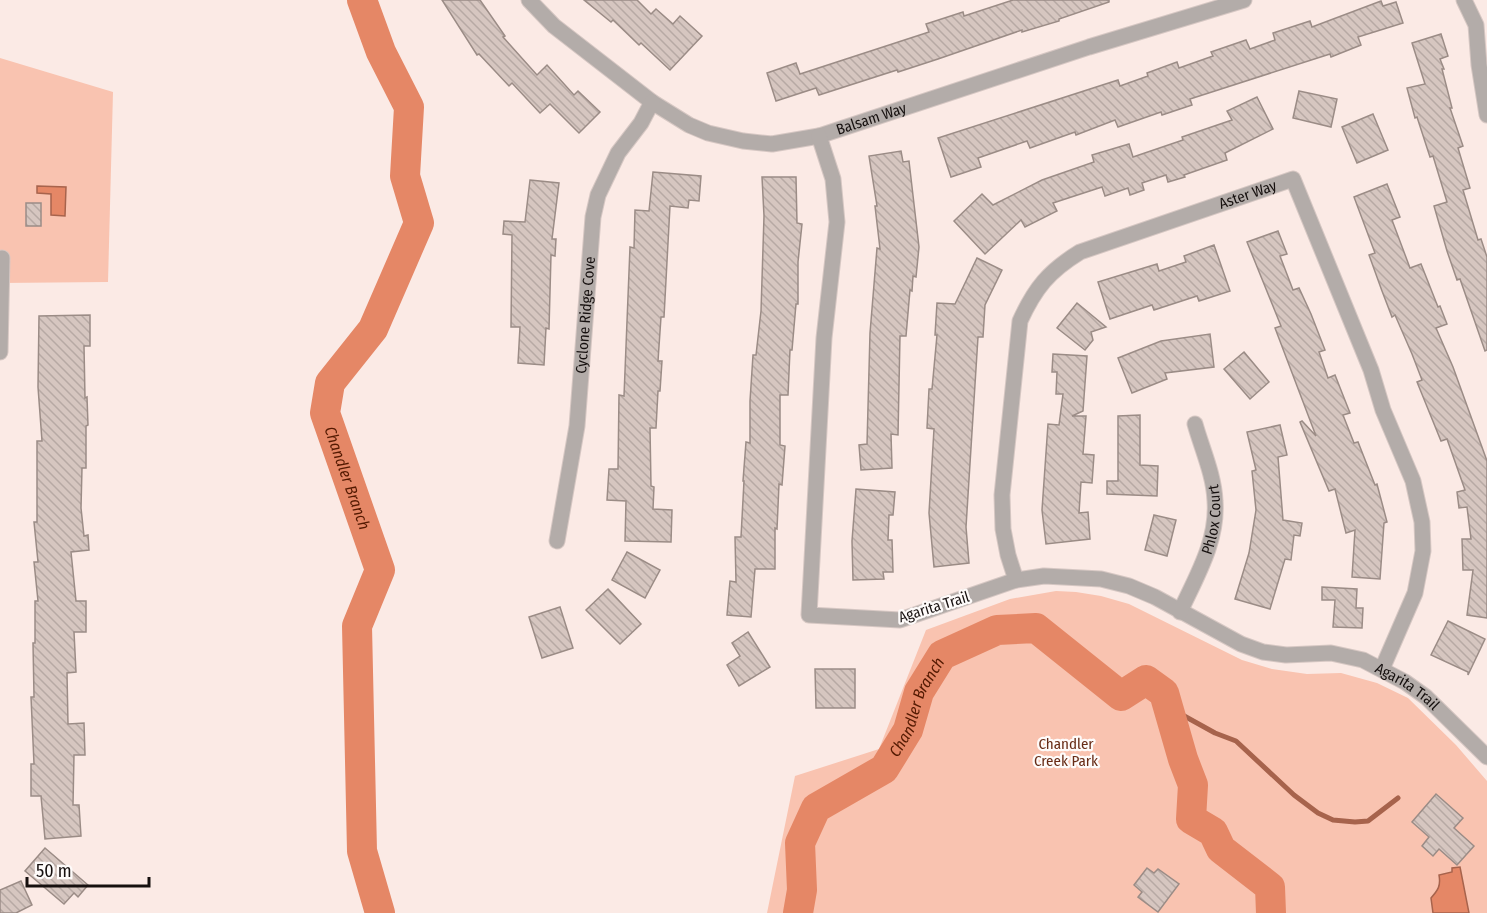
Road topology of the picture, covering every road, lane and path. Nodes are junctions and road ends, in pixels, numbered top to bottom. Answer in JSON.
{"nodes":[{"id":1,"x":529,"y":0,"type":"edge"},
{"id":2,"x":1244,"y":0,"type":"edge"},
{"id":3,"x":1464,"y":0,"type":"edge"},
{"id":4,"x":652,"y":102,"type":"junction"},
{"id":5,"x":1487,"y":115,"type":"edge"},
{"id":6,"x":819,"y":136,"type":"junction"},
{"id":7,"x":2,"y":258,"type":"dead end"},
{"id":8,"x":0,"y":352,"type":"edge"},
{"id":9,"x":1194,"y":424,"type":"dead end"},
{"id":10,"x":557,"y":541,"type":"dead end"},
{"id":11,"x":1016,"y":580,"type":"junction"},
{"id":12,"x":1180,"y":612,"type":"junction"},
{"id":13,"x":1382,"y":669,"type":"junction"},
{"id":14,"x":1487,"y":757,"type":"edge"}],
"edges":[{"from":1,"to":4,"type":"street","name":"Balsam Way"},
{"from":2,"to":6,"type":"street","name":"Balsam Way"},
{"from":3,"to":5,"type":"street"},
{"from":4,"to":6,"type":"street","name":"Balsam Way"},
{"from":4,"to":10,"type":"street","name":"Cyclone Ridge Cove"},
{"from":6,"to":11,"type":"street","name":"Agarita Trail"},
{"from":7,"to":8,"type":"street"},
{"from":9,"to":12,"type":"street","name":"Phlox Court"},
{"from":11,"to":12,"type":"street","name":"Agarita Trail"},
{"from":11,"to":13,"type":"street","name":"Aster Way"},
{"from":12,"to":13,"type":"street","name":"Agarita Trail"},
{"from":13,"to":14,"type":"street","name":"Agarita Trail"}]}
